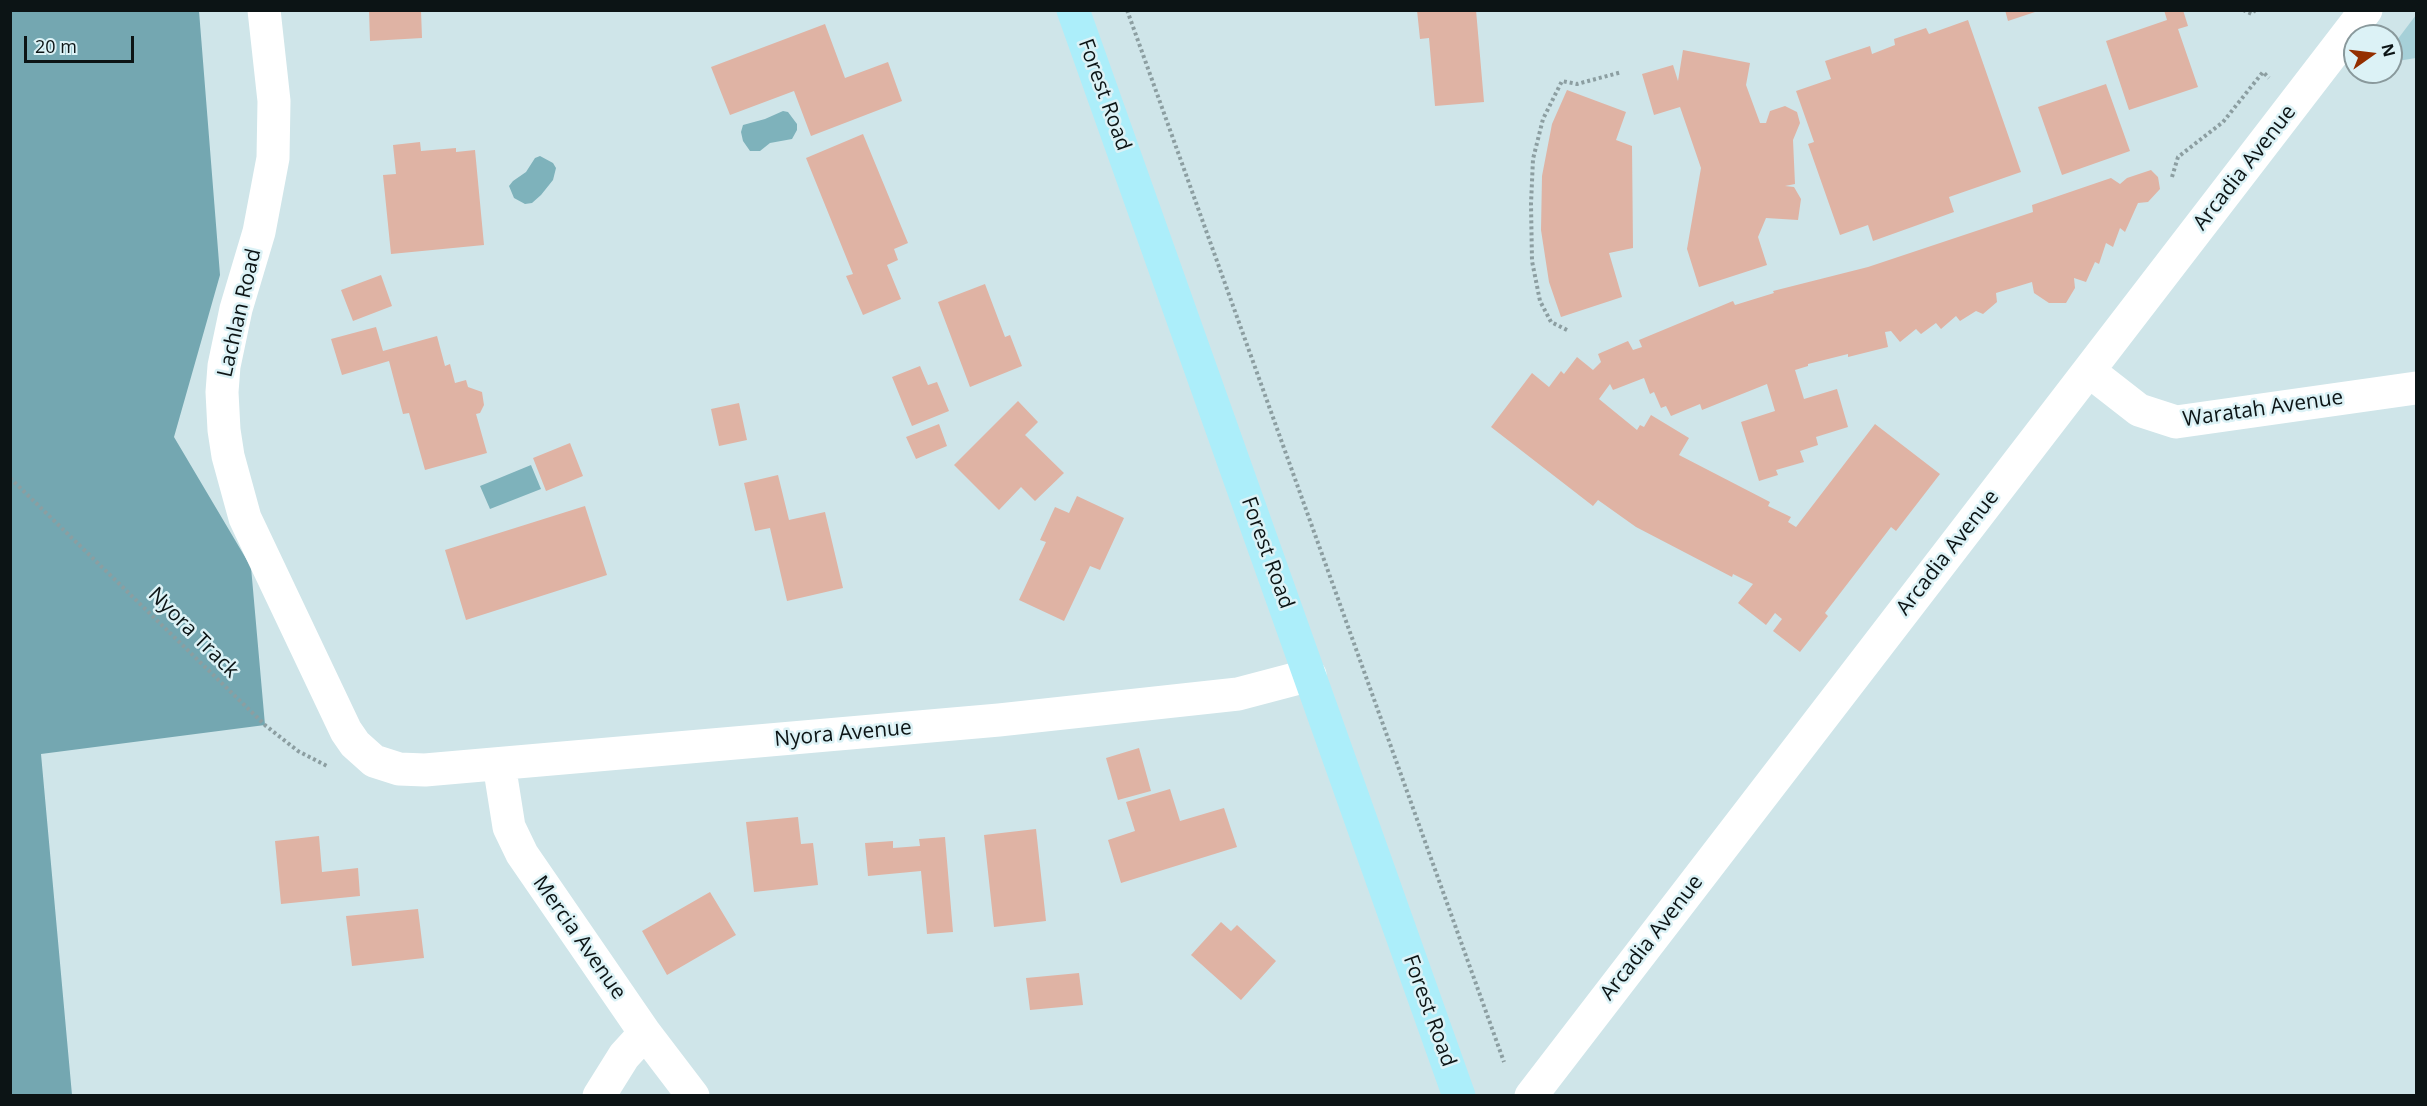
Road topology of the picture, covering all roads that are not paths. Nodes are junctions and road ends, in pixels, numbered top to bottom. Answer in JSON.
{"nodes":[{"id":1,"x":264,"y":10,"type":"edge"},
{"id":2,"x":1073,"y":10,"type":"edge"},
{"id":3,"x":2366,"y":10,"type":"edge"},
{"id":4,"x":2089,"y":371,"type":"junction"},
{"id":5,"x":2416,"y":388,"type":"edge"},
{"id":6,"x":1310,"y":675,"type":"junction"},
{"id":7,"x":374,"y":761,"type":"joint"},
{"id":8,"x":499,"y":764,"type":"junction"},
{"id":9,"x":645,"y":1033,"type":"junction"},
{"id":10,"x":599,"y":1095,"type":"edge"},
{"id":11,"x":693,"y":1095,"type":"edge"},
{"id":12,"x":1459,"y":1095,"type":"edge"},
{"id":13,"x":1531,"y":1095,"type":"edge"}],
"edges":[{"from":1,"to":7,"type":"street","name":"Lachlan Road"},
{"from":2,"to":6,"type":"main road","name":"Forest Road"},
{"from":3,"to":4,"type":"street","name":"Arcadia Avenue"},
{"from":4,"to":5,"type":"street","name":"Waratah Avenue"},
{"from":4,"to":13,"type":"street","name":"Arcadia Avenue"},
{"from":6,"to":8,"type":"street","name":"Nyora Avenue"},
{"from":6,"to":12,"type":"main road","name":"Forest Road"},
{"from":7,"to":8,"type":"street","name":"Nyora Avenue"},
{"from":8,"to":9,"type":"street","name":"Mercia Avenue"},
{"from":9,"to":10,"type":"street"},
{"from":9,"to":11,"type":"street","name":"Mercia Avenue"}]}
